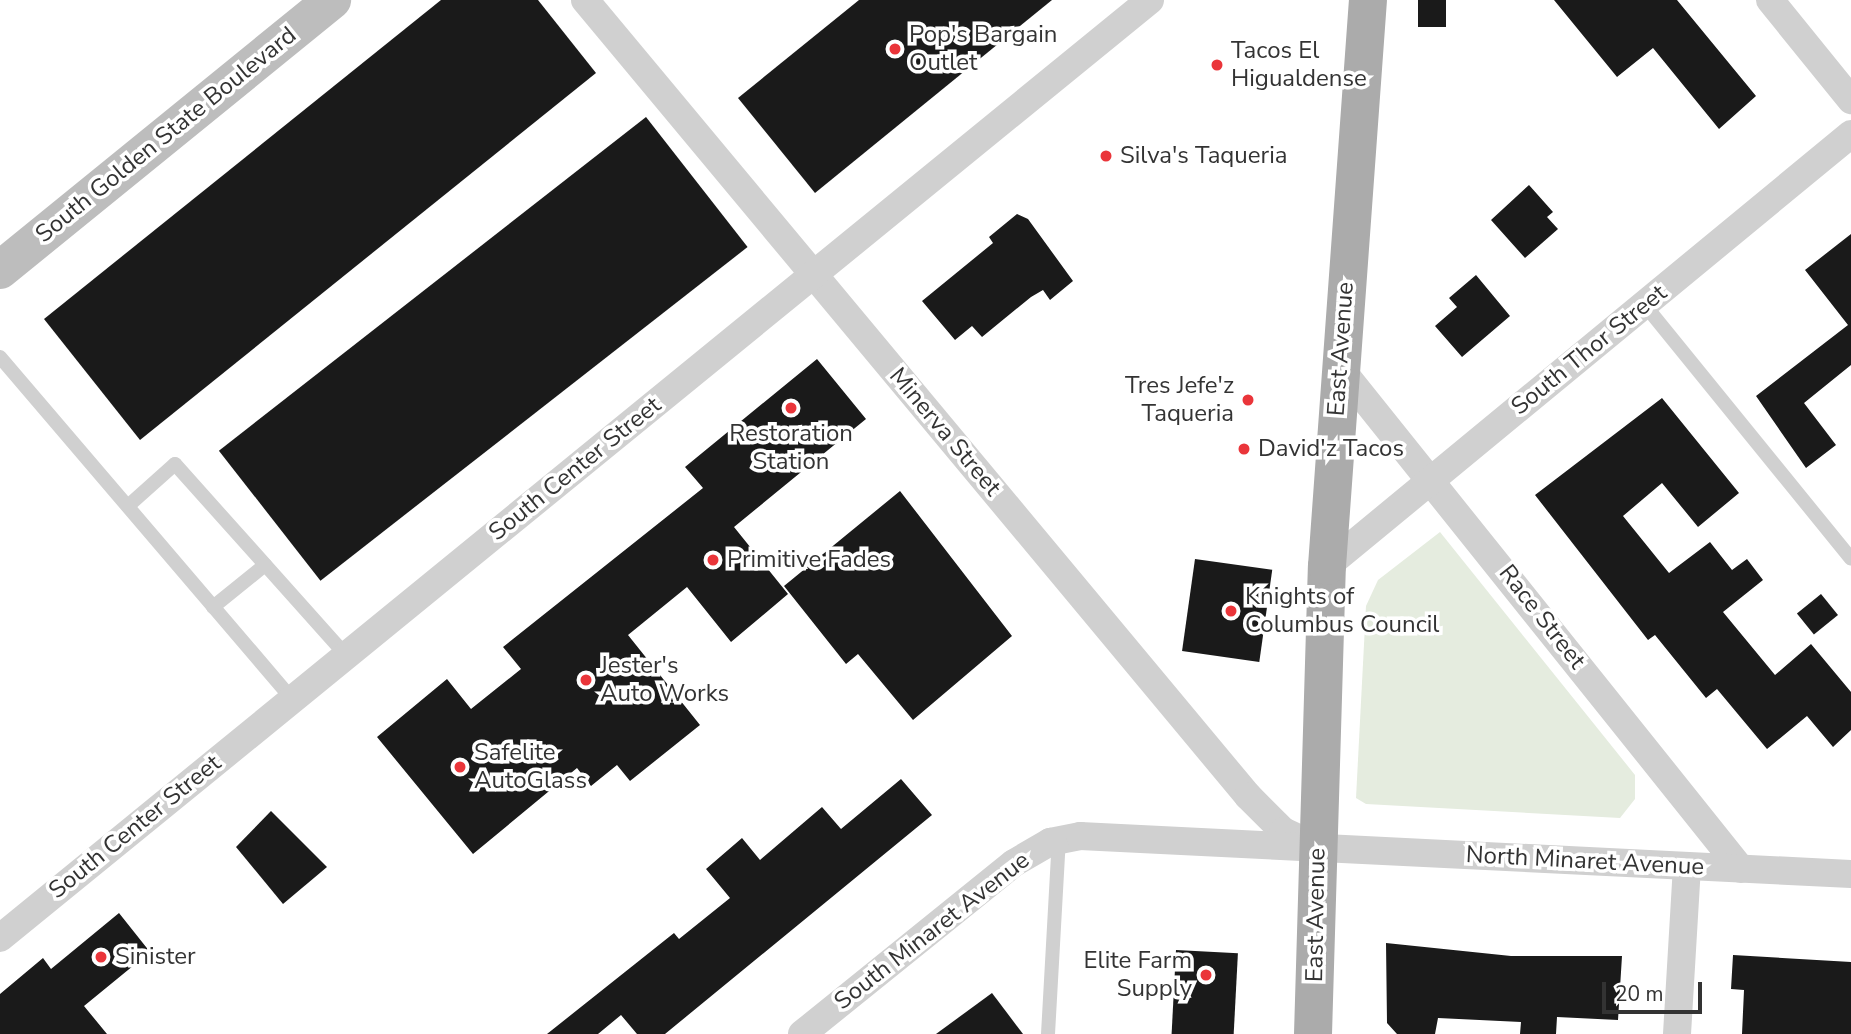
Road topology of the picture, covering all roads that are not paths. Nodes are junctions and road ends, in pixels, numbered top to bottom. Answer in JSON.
{"nodes":[{"id":1,"x":331,"y":0,"type":"edge"},
{"id":2,"x":585,"y":0,"type":"edge"},
{"id":3,"x":1150,"y":0,"type":"edge"},
{"id":4,"x":1368,"y":0,"type":"edge"},
{"id":5,"x":1770,"y":0,"type":"edge"},
{"id":6,"x":1851,"y":100,"type":"edge"},
{"id":7,"x":1851,"y":134,"type":"edge"},
{"id":8,"x":0,"y":270,"type":"edge"},
{"id":9,"x":813,"y":274,"type":"junction"},
{"id":10,"x":1644,"y":304,"type":"junction"},
{"id":11,"x":3,"y":366,"type":"edge"},
{"id":12,"x":1339,"y":367,"type":"junction"},
{"id":13,"x":1432,"y":478,"type":"junction"},
{"id":14,"x":128,"y":506,"type":"junction"},
{"id":15,"x":1851,"y":559,"type":"edge"},
{"id":16,"x":265,"y":565,"type":"junction"},
{"id":17,"x":1327,"y":566,"type":"junction"},
{"id":18,"x":214,"y":607,"type":"junction"},
{"id":19,"x":346,"y":655,"type":"junction"},
{"id":20,"x":292,"y":699,"type":"junction"},
{"id":21,"x":1248,"y":796,"type":"junction"},
{"id":22,"x":1059,"y":839,"type":"junction"},
{"id":23,"x":1236,"y":843,"type":"junction"},
{"id":24,"x":1319,"y":848,"type":"junction"},
{"id":25,"x":1687,"y":866,"type":"junction"},
{"id":26,"x":1741,"y":869,"type":"junction"},
{"id":27,"x":1851,"y":874,"type":"edge"},
{"id":28,"x":0,"y":938,"type":"edge"},
{"id":29,"x":802,"y":1034,"type":"edge"},
{"id":30,"x":1048,"y":1034,"type":"edge"},
{"id":31,"x":1312,"y":1034,"type":"edge"},
{"id":32,"x":1677,"y":1034,"type":"edge"}],
"edges":[{"from":1,"to":8,"type":"main road","name":"South Golden State Boulevard"},
{"from":2,"to":9,"type":"street","name":"Minerva Street"},
{"from":3,"to":9,"type":"street","name":"South Center Street"},
{"from":4,"to":12,"type":"main road","name":"East Avenue"},
{"from":5,"to":6,"type":"street"},
{"from":7,"to":10,"type":"street","name":"South Thor Street"},
{"from":9,"to":19,"type":"street","name":"South Center Street"},
{"from":9,"to":21,"type":"street","name":"Minerva Street"},
{"from":10,"to":13,"type":"street","name":"South Thor Street"},
{"from":10,"to":15,"type":"lane"},
{"from":11,"to":14,"type":"lane"},
{"from":12,"to":13,"type":"street","name":"Race Street"},
{"from":12,"to":17,"type":"main road","name":"East Avenue"},
{"from":13,"to":17,"type":"street","name":"South Thor Street"},
{"from":13,"to":26,"type":"street","name":"Race Street"},
{"from":14,"to":16,"type":"lane"},
{"from":14,"to":18,"type":"lane"},
{"from":16,"to":18,"type":"lane"},
{"from":16,"to":19,"type":"lane"},
{"from":17,"to":24,"type":"main road","name":"East Avenue"},
{"from":18,"to":20,"type":"lane"},
{"from":19,"to":20,"type":"street","name":"South Center Street"},
{"from":20,"to":28,"type":"street","name":"South Center Street"},
{"from":21,"to":23,"type":"street"},
{"from":21,"to":24,"type":"street","name":"Minerva Street"},
{"from":22,"to":23,"type":"street","name":"South Minaret Avenue"},
{"from":22,"to":29,"type":"street","name":"South Minaret Avenue"},
{"from":22,"to":30,"type":"lane"},
{"from":23,"to":24,"type":"street","name":"South Minaret Avenue"},
{"from":24,"to":25,"type":"street","name":"North Minaret Avenue"},
{"from":24,"to":31,"type":"main road","name":"East Avenue"},
{"from":25,"to":26,"type":"street","name":"North Minaret Avenue"},
{"from":25,"to":32,"type":"street"},
{"from":26,"to":27,"type":"street","name":"North Minaret Avenue"}]}
